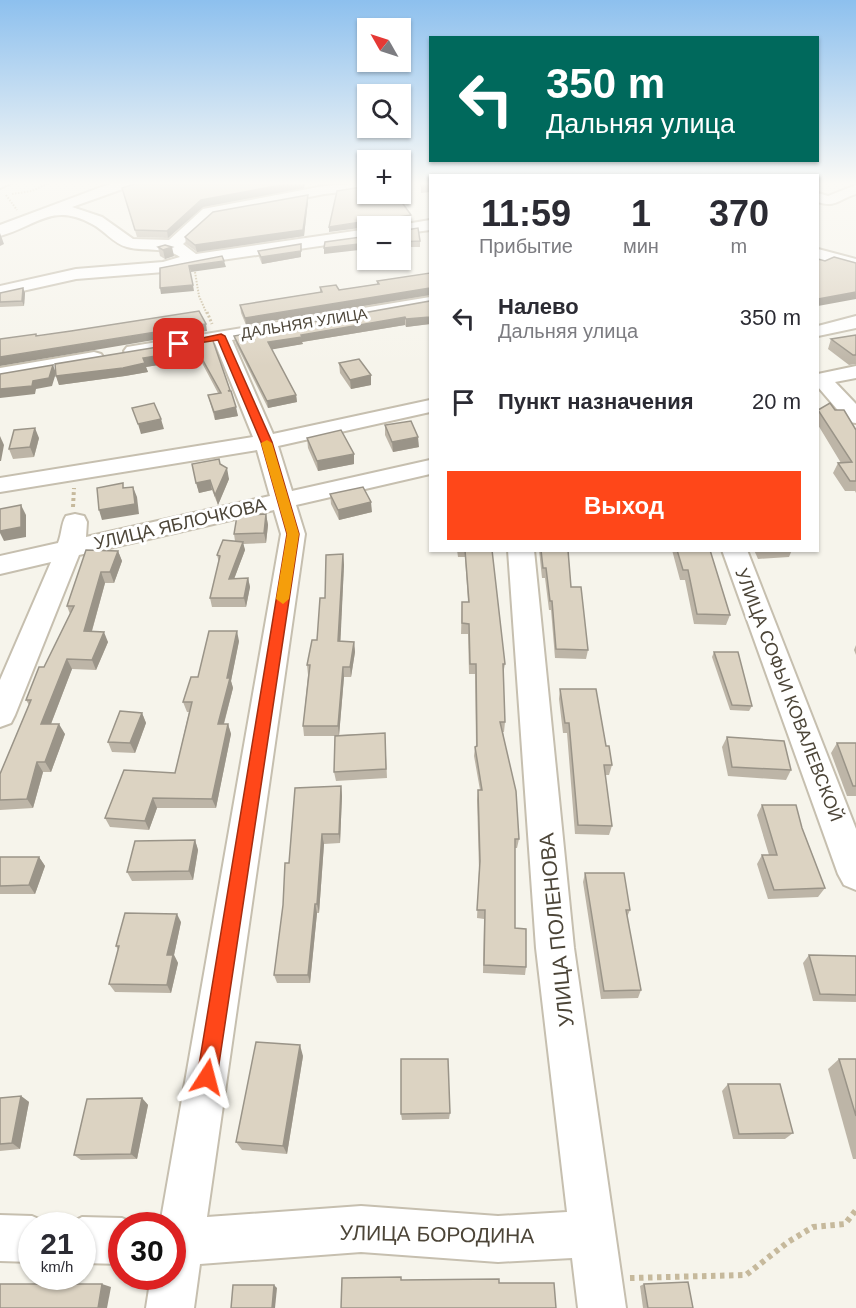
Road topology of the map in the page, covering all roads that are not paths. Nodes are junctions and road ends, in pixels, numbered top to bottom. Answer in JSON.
{"nodes":[{"id":1,"x":138,"y":244,"type":"edge"},
{"id":2,"x":298,"y":244,"type":"edge"},
{"id":3,"x":173,"y":245,"type":"joint"},
{"id":4,"x":819,"y":254,"type":"edge"},
{"id":5,"x":193,"y":259,"type":"junction"},
{"id":6,"x":856,"y":264,"type":"edge"},
{"id":7,"x":0,"y":291,"type":"edge"},
{"id":8,"x":429,"y":302,"type":"edge"},
{"id":9,"x":856,"y":322,"type":"edge"},
{"id":10,"x":819,"y":331,"type":"edge"},
{"id":11,"x":221,"y":336,"type":"junction"},
{"id":12,"x":856,"y":372,"type":"edge"},
{"id":13,"x":0,"y":374,"type":"edge"},
{"id":14,"x":821,"y":375,"type":"edge"},
{"id":15,"x":429,"y":406,"type":"edge"},
{"id":16,"x":856,"y":417,"type":"edge"},
{"id":17,"x":266,"y":442,"type":"junction"},
{"id":18,"x":429,"y":467,"type":"edge"},
{"id":19,"x":0,"y":485,"type":"edge"},
{"id":20,"x":285,"y":501,"type":"junction"},
{"id":21,"x":75,"y":522,"type":"road end"},
{"id":22,"x":69,"y":549,"type":"junction"},
{"id":23,"x":521,"y":552,"type":"edge"},
{"id":24,"x":735,"y":552,"type":"edge"},
{"id":25,"x":0,"y":565,"type":"edge"},
{"id":26,"x":0,"y":715,"type":"edge"},
{"id":27,"x":853,"y":856,"type":"edge"},
{"id":28,"x":182,"y":1212,"type":"edge"},
{"id":29,"x":594,"y":1234,"type":"junction"},
{"id":30,"x":0,"y":1238,"type":"edge"},
{"id":31,"x":18,"y":1239,"type":"edge"},
{"id":32,"x":186,"y":1242,"type":"edge"},
{"id":33,"x":173,"y":1290,"type":"edge"},
{"id":34,"x":601,"y":1294,"type":"edge"},
{"id":35,"x":171,"y":1308,"type":"edge"}],
"edges":[{"from":1,"to":3,"type":"street"},
{"from":2,"to":5,"type":"street"},
{"from":3,"to":5,"type":"street"},
{"from":4,"to":6,"type":"street"},
{"from":5,"to":7,"type":"street"},
{"from":8,"to":11,"type":"street","name":"ДАЛЬНЯЯ УЛИЦА"},
{"from":9,"to":10,"type":"street"},
{"from":11,"to":13,"type":"street","name":"ДАЛЬНЯЯ УЛИЦА"},
{"from":11,"to":17,"type":"street"},
{"from":12,"to":14,"type":"street"},
{"from":14,"to":16,"type":"street"},
{"from":15,"to":17,"type":"street"},
{"from":17,"to":19,"type":"street"},
{"from":17,"to":20,"type":"street"},
{"from":18,"to":20,"type":"street","name":"УЛИЦА ЯБЛОЧКОВА"},
{"from":20,"to":22,"type":"street","name":"УЛИЦА ЯБЛОЧКОВА"},
{"from":20,"to":28,"type":"street"},
{"from":21,"to":22,"type":"street"},
{"from":22,"to":25,"type":"street","name":"УЛИЦА ЯБЛОЧКОВА"},
{"from":22,"to":26,"type":"street"},
{"from":23,"to":29,"type":"street","name":"УЛИЦА ПОЛЕНОВА"},
{"from":24,"to":27,"type":"street","name":"УЛИЦА СОФЬИ КОВАЛЕВСКОЙ"},
{"from":29,"to":32,"type":"street","name":"УЛИЦА БОРОДИНА"},
{"from":29,"to":34,"type":"street","name":"УЛИЦА ПОЛЕНОВА"},
{"from":30,"to":31,"type":"street"},
{"from":33,"to":35,"type":"street"}]}
